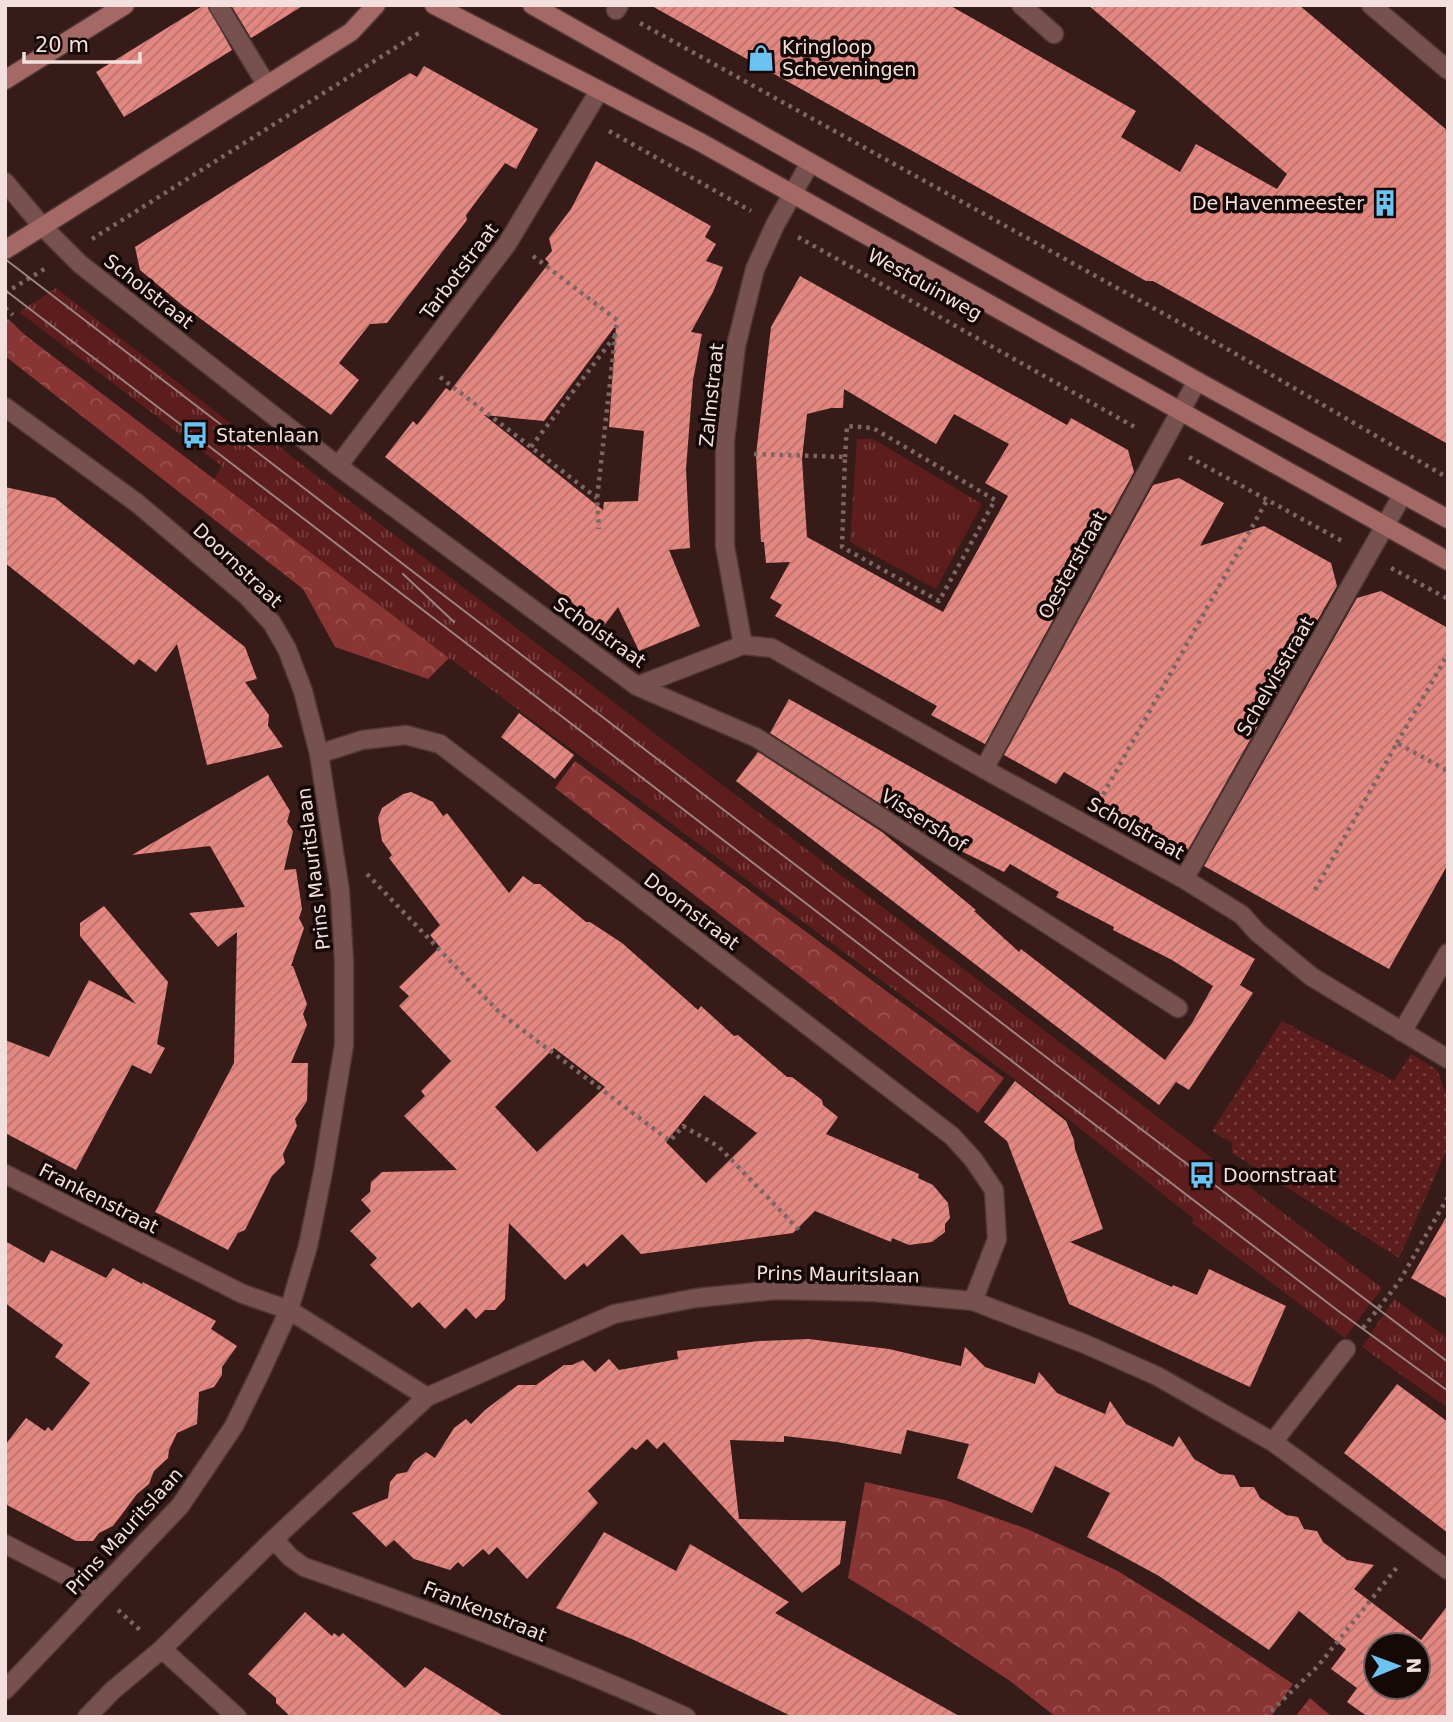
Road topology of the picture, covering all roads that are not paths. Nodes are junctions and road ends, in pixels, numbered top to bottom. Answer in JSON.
{"nodes":[{"id":1,"x":125,"y":5,"type":"edge"},
{"id":2,"x":218,"y":5,"type":"edge"},
{"id":3,"x":376,"y":5,"type":"edge"},
{"id":4,"x":434,"y":5,"type":"edge"},
{"id":5,"x":532,"y":5,"type":"edge"},
{"id":6,"x":1021,"y":5,"type":"edge"},
{"id":7,"x":1371,"y":5,"type":"edge"},
{"id":8,"x":1054,"y":34,"type":"dead end"},
{"id":9,"x":1448,"y":70,"type":"edge"},
{"id":10,"x":5,"y":80,"type":"edge"},
{"id":11,"x":266,"y":84,"type":"junction"},
{"id":12,"x":599,"y":91,"type":"junction"},
{"id":13,"x":810,"y":163,"type":"junction"},
{"id":14,"x":5,"y":183,"type":"edge"},
{"id":15,"x":793,"y":193,"type":"junction"},
{"id":16,"x":42,"y":226,"type":"junction"},
{"id":17,"x":5,"y":250,"type":"edge"},
{"id":18,"x":1197,"y":381,"type":"junction"},
{"id":19,"x":5,"y":407,"type":"edge"},
{"id":20,"x":1180,"y":412,"type":"junction"},
{"id":21,"x":338,"y":466,"type":"junction"},
{"id":22,"x":1403,"y":494,"type":"junction"},
{"id":23,"x":1448,"y":519,"type":"edge"},
{"id":24,"x":1385,"y":526,"type":"junction"},
{"id":25,"x":1448,"y":561,"type":"edge"},
{"id":26,"x":743,"y":645,"type":"junction"},
{"id":27,"x":637,"y":686,"type":"junction"},
{"id":28,"x":319,"y":754,"type":"junction"},
{"id":29,"x":984,"y":769,"type":"junction"},
{"id":30,"x":1184,"y":879,"type":"junction"},
{"id":31,"x":1448,"y":953,"type":"edge"},
{"id":32,"x":1178,"y":1008,"type":"dead end"},
{"id":33,"x":1402,"y":1032,"type":"junction"},
{"id":34,"x":1448,"y":1059,"type":"edge"},
{"id":35,"x":5,"y":1174,"type":"edge"},
{"id":36,"x":973,"y":1301,"type":"junction"},
{"id":37,"x":289,"y":1310,"type":"junction"},
{"id":38,"x":1346,"y":1349,"type":"road end"},
{"id":39,"x":427,"y":1397,"type":"junction"},
{"id":40,"x":1273,"y":1442,"type":"junction"},
{"id":41,"x":274,"y":1539,"type":"junction"},
{"id":42,"x":5,"y":1544,"type":"edge"},
{"id":43,"x":1448,"y":1570,"type":"edge"},
{"id":44,"x":98,"y":1592,"type":"junction"},
{"id":45,"x":162,"y":1650,"type":"junction"},
{"id":46,"x":5,"y":1690,"type":"edge"},
{"id":47,"x":87,"y":1717,"type":"edge"},
{"id":48,"x":237,"y":1717,"type":"edge"},
{"id":49,"x":686,"y":1717,"type":"edge"}],
"edges":[{"from":1,"to":10,"type":"main road"},
{"from":2,"to":11,"type":"street"},
{"from":3,"to":11,"type":"main road"},
{"from":4,"to":12,"type":"main road","name":"Westduinweg"},
{"from":5,"to":13,"type":"main road"},
{"from":6,"to":8,"type":"street"},
{"from":7,"to":9,"type":"street"},
{"from":11,"to":16,"type":"main road"},
{"from":12,"to":15,"type":"main road","name":"Westduinweg"},
{"from":12,"to":21,"type":"street","name":"Tarbotstraat"},
{"from":13,"to":15,"type":"street","name":"Zalmstraat"},
{"from":13,"to":18,"type":"main road"},
{"from":14,"to":16,"type":"street","name":"Scholstraat"},
{"from":15,"to":20,"type":"main road","name":"Westduinweg"},
{"from":15,"to":26,"type":"street","name":"Zalmstraat"},
{"from":16,"to":17,"type":"main road"},
{"from":16,"to":21,"type":"street","name":"Scholstraat"},
{"from":18,"to":20,"type":"street","name":"Oesterstraat"},
{"from":18,"to":22,"type":"main road"},
{"from":19,"to":28,"type":"street","name":"Doornstraat"},
{"from":20,"to":24,"type":"main road","name":"Westduinweg"},
{"from":20,"to":29,"type":"street","name":"Oesterstraat"},
{"from":21,"to":27,"type":"street","name":"Scholstraat"},
{"from":22,"to":23,"type":"main road"},
{"from":22,"to":24,"type":"street","name":"Schelvisstraat"},
{"from":24,"to":25,"type":"main road","name":"Westduinweg"},
{"from":24,"to":30,"type":"street","name":"Schelvisstraat"},
{"from":26,"to":27,"type":"street","name":"Scholstraat"},
{"from":26,"to":29,"type":"street","name":"Scholstraat"},
{"from":27,"to":32,"type":"street","name":"Vissershof"},
{"from":28,"to":36,"type":"street","name":"Doornstraat"},
{"from":28,"to":37,"type":"street","name":"Prins Mauritslaan"},
{"from":29,"to":30,"type":"street","name":"Scholstraat"},
{"from":30,"to":33,"type":"street","name":"Scholstraat"},
{"from":31,"to":33,"type":"street"},
{"from":33,"to":34,"type":"street","name":"Scholstraat"},
{"from":35,"to":37,"type":"street","name":"Frankenstraat"},
{"from":36,"to":39,"type":"street","name":"Prins Mauritslaan"},
{"from":36,"to":40,"type":"street"},
{"from":37,"to":39,"type":"street"},
{"from":37,"to":44,"type":"street","name":"Prins Mauritslaan"},
{"from":38,"to":40,"type":"street"},
{"from":39,"to":41,"type":"street","name":"Prins Mauritslaan"},
{"from":40,"to":43,"type":"street"},
{"from":41,"to":45,"type":"street","name":"Prins Mauritslaan"},
{"from":41,"to":49,"type":"street","name":"Frankenstraat"},
{"from":42,"to":44,"type":"street"},
{"from":44,"to":46,"type":"street","name":"Prins Mauritslaan"},
{"from":45,"to":47,"type":"street","name":"Prins Mauritslaan"},
{"from":45,"to":48,"type":"street"}]}
